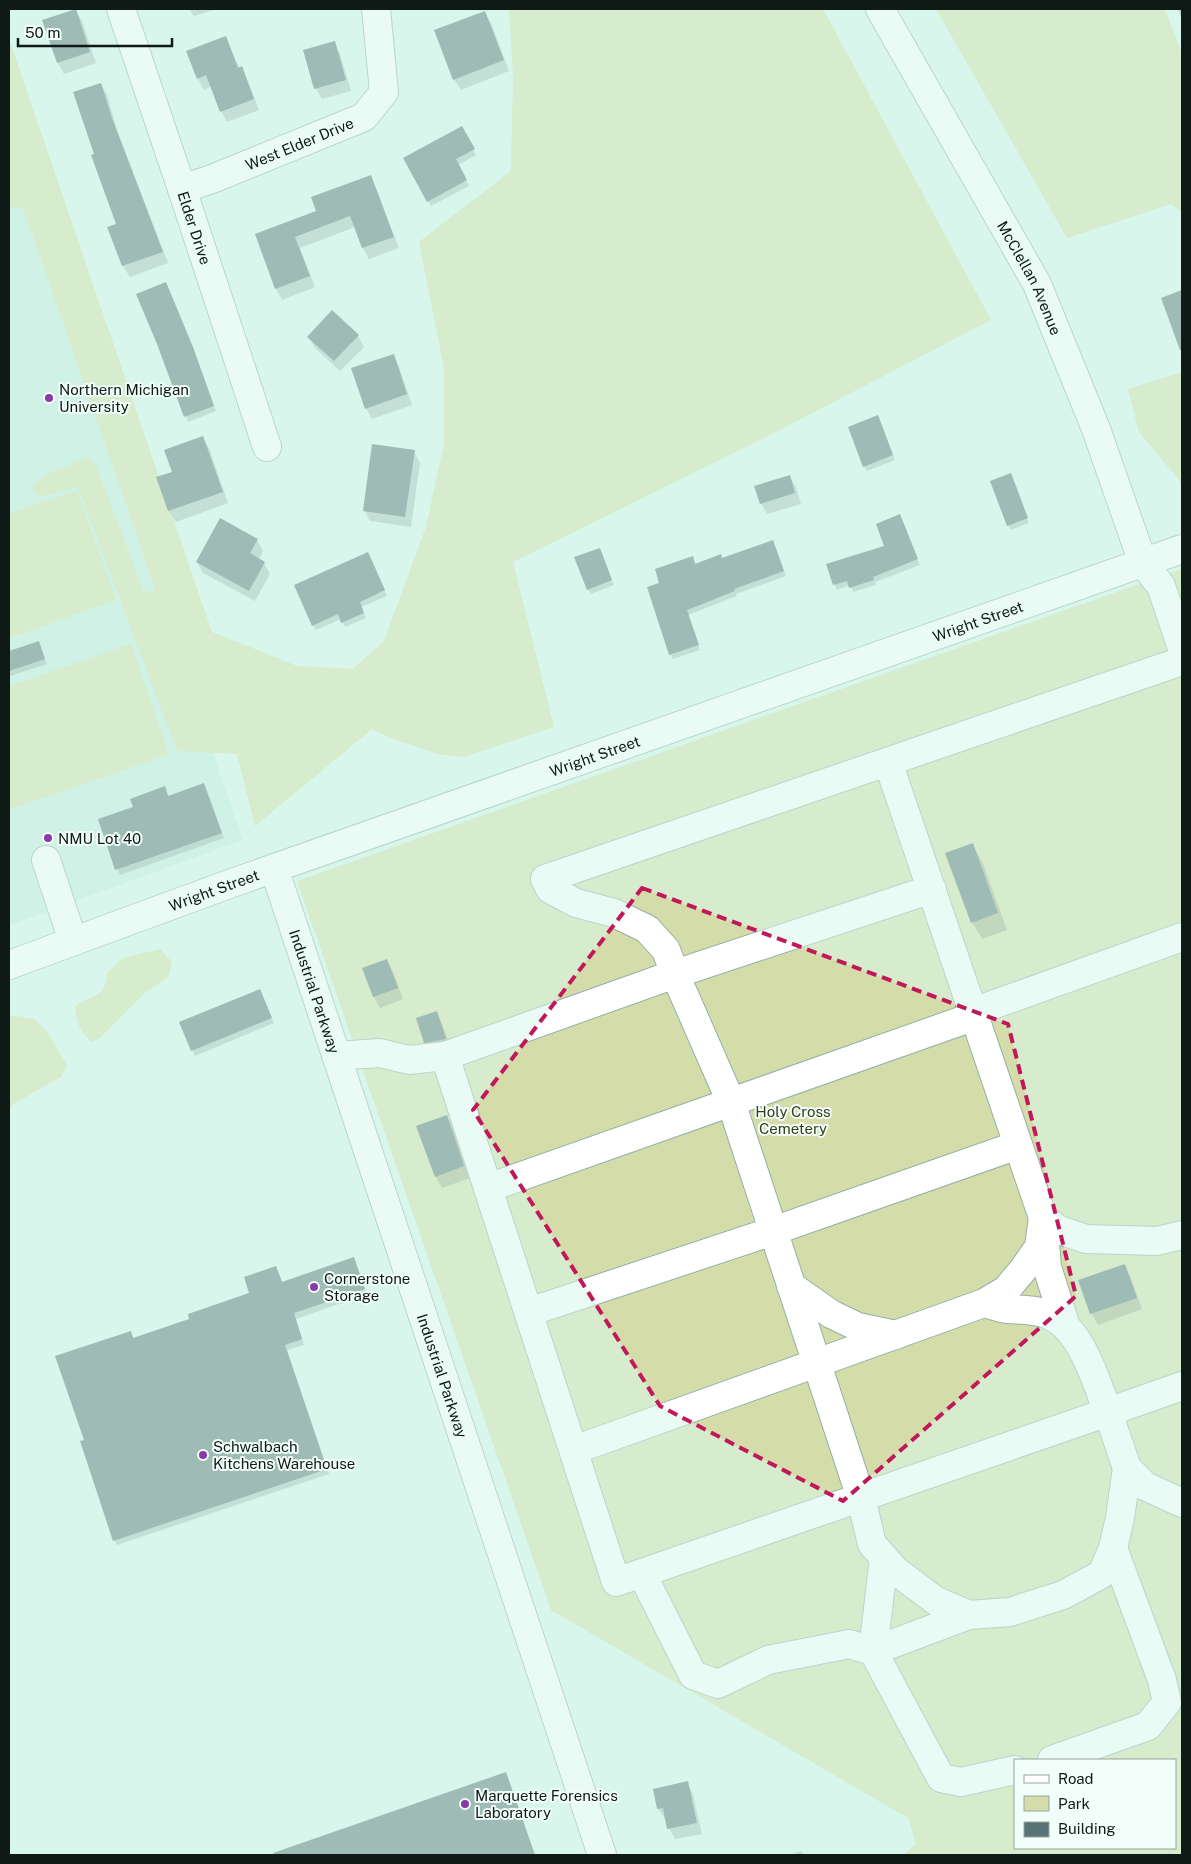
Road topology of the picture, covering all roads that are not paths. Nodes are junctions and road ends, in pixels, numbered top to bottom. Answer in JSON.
{"nodes":[{"id":1,"x":121,"y":9,"type":"edge"},
{"id":2,"x":376,"y":9,"type":"edge"},
{"id":3,"x":880,"y":9,"type":"edge"},
{"id":4,"x":182,"y":189,"type":"junction"},
{"id":5,"x":267,"y":447,"type":"dead end"},
{"id":6,"x":1182,"y":549,"type":"edge"},
{"id":7,"x":1144,"y":562,"type":"junction"},
{"id":8,"x":1182,"y":648,"type":"edge"},
{"id":9,"x":1182,"y":661,"type":"edge"},
{"id":10,"x":888,"y":762,"type":"junction"},
{"id":11,"x":46,"y":860,"type":"dead end"},
{"id":12,"x":274,"y":868,"type":"junction"},
{"id":13,"x":932,"y":889,"type":"junction"},
{"id":14,"x":1182,"y":937,"type":"edge"},
{"id":15,"x":73,"y":941,"type":"junction"},
{"id":16,"x":9,"y":965,"type":"edge"},
{"id":17,"x":675,"y":974,"type":"junction"},
{"id":18,"x":975,"y":1016,"type":"junction"},
{"id":19,"x":336,"y":1056,"type":"junction"},
{"id":20,"x":445,"y":1056,"type":"junction"},
{"id":21,"x":731,"y":1102,"type":"junction"},
{"id":22,"x":1018,"y":1145,"type":"junction"},
{"id":23,"x":488,"y":1188,"type":"junction"},
{"id":24,"x":1043,"y":1218,"type":"junction"},
{"id":25,"x":773,"y":1231,"type":"junction"},
{"id":26,"x":1182,"y":1235,"type":"edge"},
{"id":27,"x":791,"y":1286,"type":"junction"},
{"id":28,"x":984,"y":1304,"type":"junction"},
{"id":29,"x":529,"y":1312,"type":"junction"},
{"id":30,"x":1066,"y":1327,"type":"junction"},
{"id":31,"x":897,"y":1335,"type":"junction"},
{"id":32,"x":816,"y":1364,"type":"junction"},
{"id":33,"x":1182,"y":1386,"type":"edge"},
{"id":34,"x":1108,"y":1412,"type":"junction"},
{"id":35,"x":574,"y":1450,"type":"junction"},
{"id":36,"x":1127,"y":1468,"type":"junction"},
{"id":37,"x":861,"y":1498,"type":"junction"},
{"id":38,"x":1182,"y":1503,"type":"edge"},
{"id":39,"x":1113,"y":1548,"type":"junction"},
{"id":40,"x":884,"y":1558,"type":"junction"},
{"id":41,"x":642,"y":1574,"type":"junction"},
{"id":42,"x":970,"y":1615,"type":"junction"},
{"id":43,"x":873,"y":1650,"type":"junction"},
{"id":44,"x":1055,"y":1759,"type":"edge"},
{"id":45,"x":1014,"y":1770,"type":"edge"},
{"id":46,"x":602,"y":1855,"type":"edge"}],
"edges":[{"from":1,"to":4,"type":"main road","name":"Elder Drive"},
{"from":2,"to":4,"type":"main road","name":"West Elder Drive"},
{"from":3,"to":7,"type":"main road","name":"McClellan Avenue"},
{"from":4,"to":5,"type":"main road","name":"Elder Drive"},
{"from":6,"to":7,"type":"main road","name":"Wright Street"},
{"from":7,"to":8,"type":"main road","name":"McClellan Avenue"},
{"from":7,"to":12,"type":"main road","name":"Wright Street"},
{"from":9,"to":10,"type":"main road"},
{"from":10,"to":13,"type":"main road"},
{"from":10,"to":17,"type":"main road"},
{"from":11,"to":15,"type":"main road"},
{"from":12,"to":15,"type":"main road","name":"Wright Street"},
{"from":12,"to":19,"type":"main road","name":"Industrial Parkway"},
{"from":13,"to":17,"type":"main road"},
{"from":13,"to":18,"type":"main road"},
{"from":14,"to":18,"type":"main road"},
{"from":15,"to":16,"type":"main road","name":"Wright Street"},
{"from":17,"to":20,"type":"main road"},
{"from":17,"to":21,"type":"main road"},
{"from":18,"to":21,"type":"main road"},
{"from":18,"to":22,"type":"main road"},
{"from":19,"to":20,"type":"main road"},
{"from":19,"to":46,"type":"main road","name":"Industrial Parkway"},
{"from":20,"to":23,"type":"main road"},
{"from":21,"to":23,"type":"main road"},
{"from":21,"to":25,"type":"main road"},
{"from":22,"to":24,"type":"main road"},
{"from":22,"to":25,"type":"main road"},
{"from":23,"to":29,"type":"main road"},
{"from":24,"to":26,"type":"main road"},
{"from":24,"to":28,"type":"main road"},
{"from":24,"to":30,"type":"main road"},
{"from":25,"to":27,"type":"main road"},
{"from":25,"to":29,"type":"main road"},
{"from":27,"to":31,"type":"main road"},
{"from":27,"to":32,"type":"main road"},
{"from":28,"to":30,"type":"main road"},
{"from":28,"to":31,"type":"main road"},
{"from":29,"to":35,"type":"main road"},
{"from":30,"to":34,"type":"main road"},
{"from":31,"to":32,"type":"main road"},
{"from":32,"to":35,"type":"main road"},
{"from":32,"to":37,"type":"main road"},
{"from":33,"to":34,"type":"main road"},
{"from":34,"to":36,"type":"main road"},
{"from":34,"to":37,"type":"main road"},
{"from":35,"to":41,"type":"main road"},
{"from":36,"to":38,"type":"main road"},
{"from":36,"to":39,"type":"main road"},
{"from":37,"to":40,"type":"main road"},
{"from":37,"to":41,"type":"main road"},
{"from":39,"to":42,"type":"main road"},
{"from":39,"to":44,"type":"main road"},
{"from":40,"to":42,"type":"main road"},
{"from":40,"to":43,"type":"main road"},
{"from":41,"to":43,"type":"main road"},
{"from":42,"to":43,"type":"main road"},
{"from":43,"to":45,"type":"main road"}]}
